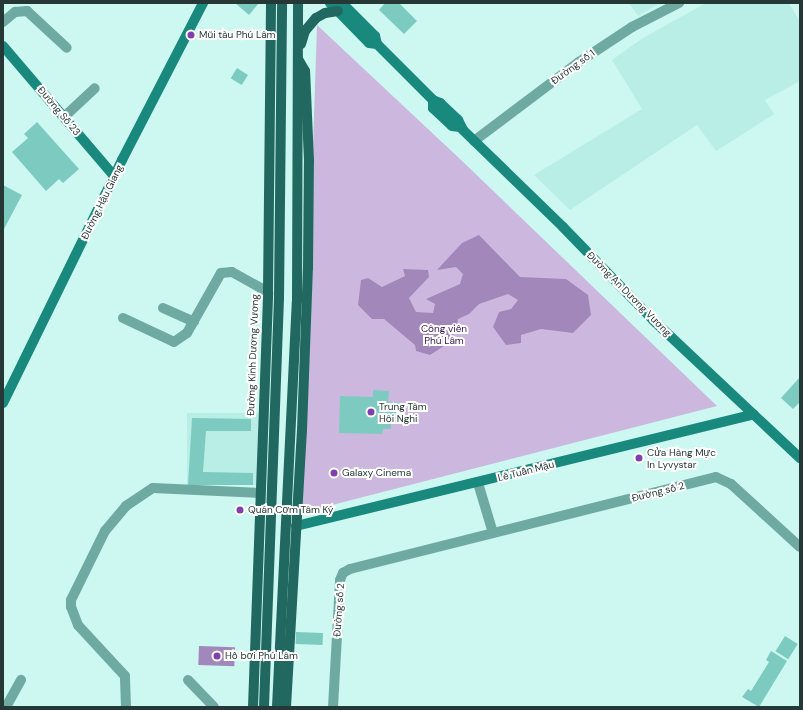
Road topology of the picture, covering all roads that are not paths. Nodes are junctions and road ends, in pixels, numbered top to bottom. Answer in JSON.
{"nodes":[{"id":1,"x":203,"y":3,"type":"edge"},
{"id":2,"x":271,"y":3,"type":"edge"},
{"id":3,"x":282,"y":3,"type":"edge"},
{"id":4,"x":298,"y":3,"type":"edge"},
{"id":5,"x":330,"y":3,"type":"edge"},
{"id":6,"x":679,"y":3,"type":"edge"},
{"id":7,"x":340,"y":7,"type":"edge"},
{"id":8,"x":3,"y":22,"type":"edge"},
{"id":9,"x":3,"y":46,"type":"edge"},
{"id":10,"x":67,"y":48,"type":"dead end"},
{"id":11,"x":298,"y":59,"type":"junction"},
{"id":12,"x":95,"y":88,"type":"dead end"},
{"id":13,"x":64,"y":117,"type":"junction"},
{"id":14,"x":474,"y":140,"type":"junction"},
{"id":15,"x":114,"y":176,"type":"junction"},
{"id":16,"x":268,"y":292,"type":"junction"},
{"id":17,"x":163,"y":308,"type":"dead end"},
{"id":18,"x":123,"y":318,"type":"dead end"},
{"id":19,"x":194,"y":322,"type":"junction"},
{"id":20,"x":3,"y":403,"type":"edge"},
{"id":21,"x":754,"y":414,"type":"junction"},
{"id":22,"x":262,"y":454,"type":"junction"},
{"id":23,"x":274,"y":454,"type":"junction"},
{"id":24,"x":289,"y":454,"type":"junction"},
{"id":25,"x":301,"y":454,"type":"junction"},
{"id":26,"x":800,"y":458,"type":"edge"},
{"id":27,"x":478,"y":483,"type":"junction"},
{"id":28,"x":259,"y":493,"type":"junction"},
{"id":29,"x":296,"y":526,"type":"junction"},
{"id":30,"x":286,"y":529,"type":"junction"},
{"id":31,"x":493,"y":533,"type":"junction"},
{"id":32,"x":800,"y":547,"type":"edge"},
{"id":33,"x":21,"y":680,"type":"dead end"},
{"id":34,"x":188,"y":680,"type":"dead end"},
{"id":35,"x":6,"y":707,"type":"edge"},
{"id":36,"x":126,"y":707,"type":"edge"},
{"id":37,"x":214,"y":707,"type":"edge"},
{"id":38,"x":253,"y":707,"type":"edge"},
{"id":39,"x":264,"y":707,"type":"edge"},
{"id":40,"x":278,"y":707,"type":"edge"},
{"id":41,"x":286,"y":707,"type":"edge"},
{"id":42,"x":333,"y":707,"type":"edge"}],
"edges":[{"from":1,"to":15,"type":"main road","name":"Đường Hậu Giang"},
{"from":2,"to":16,"type":"main road","name":"Đường Kinh Dương Vương"},
{"from":3,"to":23,"type":"main road"},
{"from":4,"to":11,"type":"main road"},
{"from":5,"to":7,"type":"main road","name":"Đường An Dương Vương"},
{"from":6,"to":14,"type":"street","name":"Đường số 1"},
{"from":7,"to":11,"type":"main road"},
{"from":7,"to":14,"type":"main road","name":"Đường An Dương Vương"},
{"from":8,"to":10,"type":"street"},
{"from":9,"to":13,"type":"main road","name":"Đường Số 23"},
{"from":11,"to":24,"type":"main road"},
{"from":11,"to":25,"type":"main road"},
{"from":12,"to":13,"type":"street"},
{"from":13,"to":15,"type":"main road","name":"Đường Số 23"},
{"from":14,"to":21,"type":"main road","name":"Đường An Dương Vương"},
{"from":15,"to":20,"type":"main road","name":"Đường Hậu Giang"},
{"from":16,"to":19,"type":"street"},
{"from":16,"to":22,"type":"main road","name":"Đường Kinh Dương Vương"},
{"from":17,"to":19,"type":"street"},
{"from":18,"to":19,"type":"street"},
{"from":21,"to":26,"type":"main road","name":"Đường An Dương Vương"},
{"from":21,"to":27,"type":"main road","name":"Lê Tuấn Mậu"},
{"from":22,"to":23,"type":"main road"},
{"from":22,"to":28,"type":"main road","name":"Đường Kinh Dương Vương"},
{"from":23,"to":24,"type":"main road"},
{"from":23,"to":39,"type":"main road"},
{"from":24,"to":25,"type":"main road"},
{"from":24,"to":30,"type":"main road"},
{"from":25,"to":29,"type":"main road"},
{"from":27,"to":29,"type":"main road","name":"Lê Tuấn Mậu"},
{"from":27,"to":31,"type":"street"},
{"from":28,"to":36,"type":"street"},
{"from":28,"to":38,"type":"main road","name":"Đường Kinh Dương Vương"},
{"from":29,"to":30,"type":"main road"},
{"from":29,"to":41,"type":"main road"},
{"from":30,"to":40,"type":"main road"},
{"from":31,"to":32,"type":"street","name":"Đường số 2"},
{"from":31,"to":42,"type":"street","name":"Đường số 2"},
{"from":33,"to":35,"type":"street"},
{"from":34,"to":37,"type":"street"}]}
